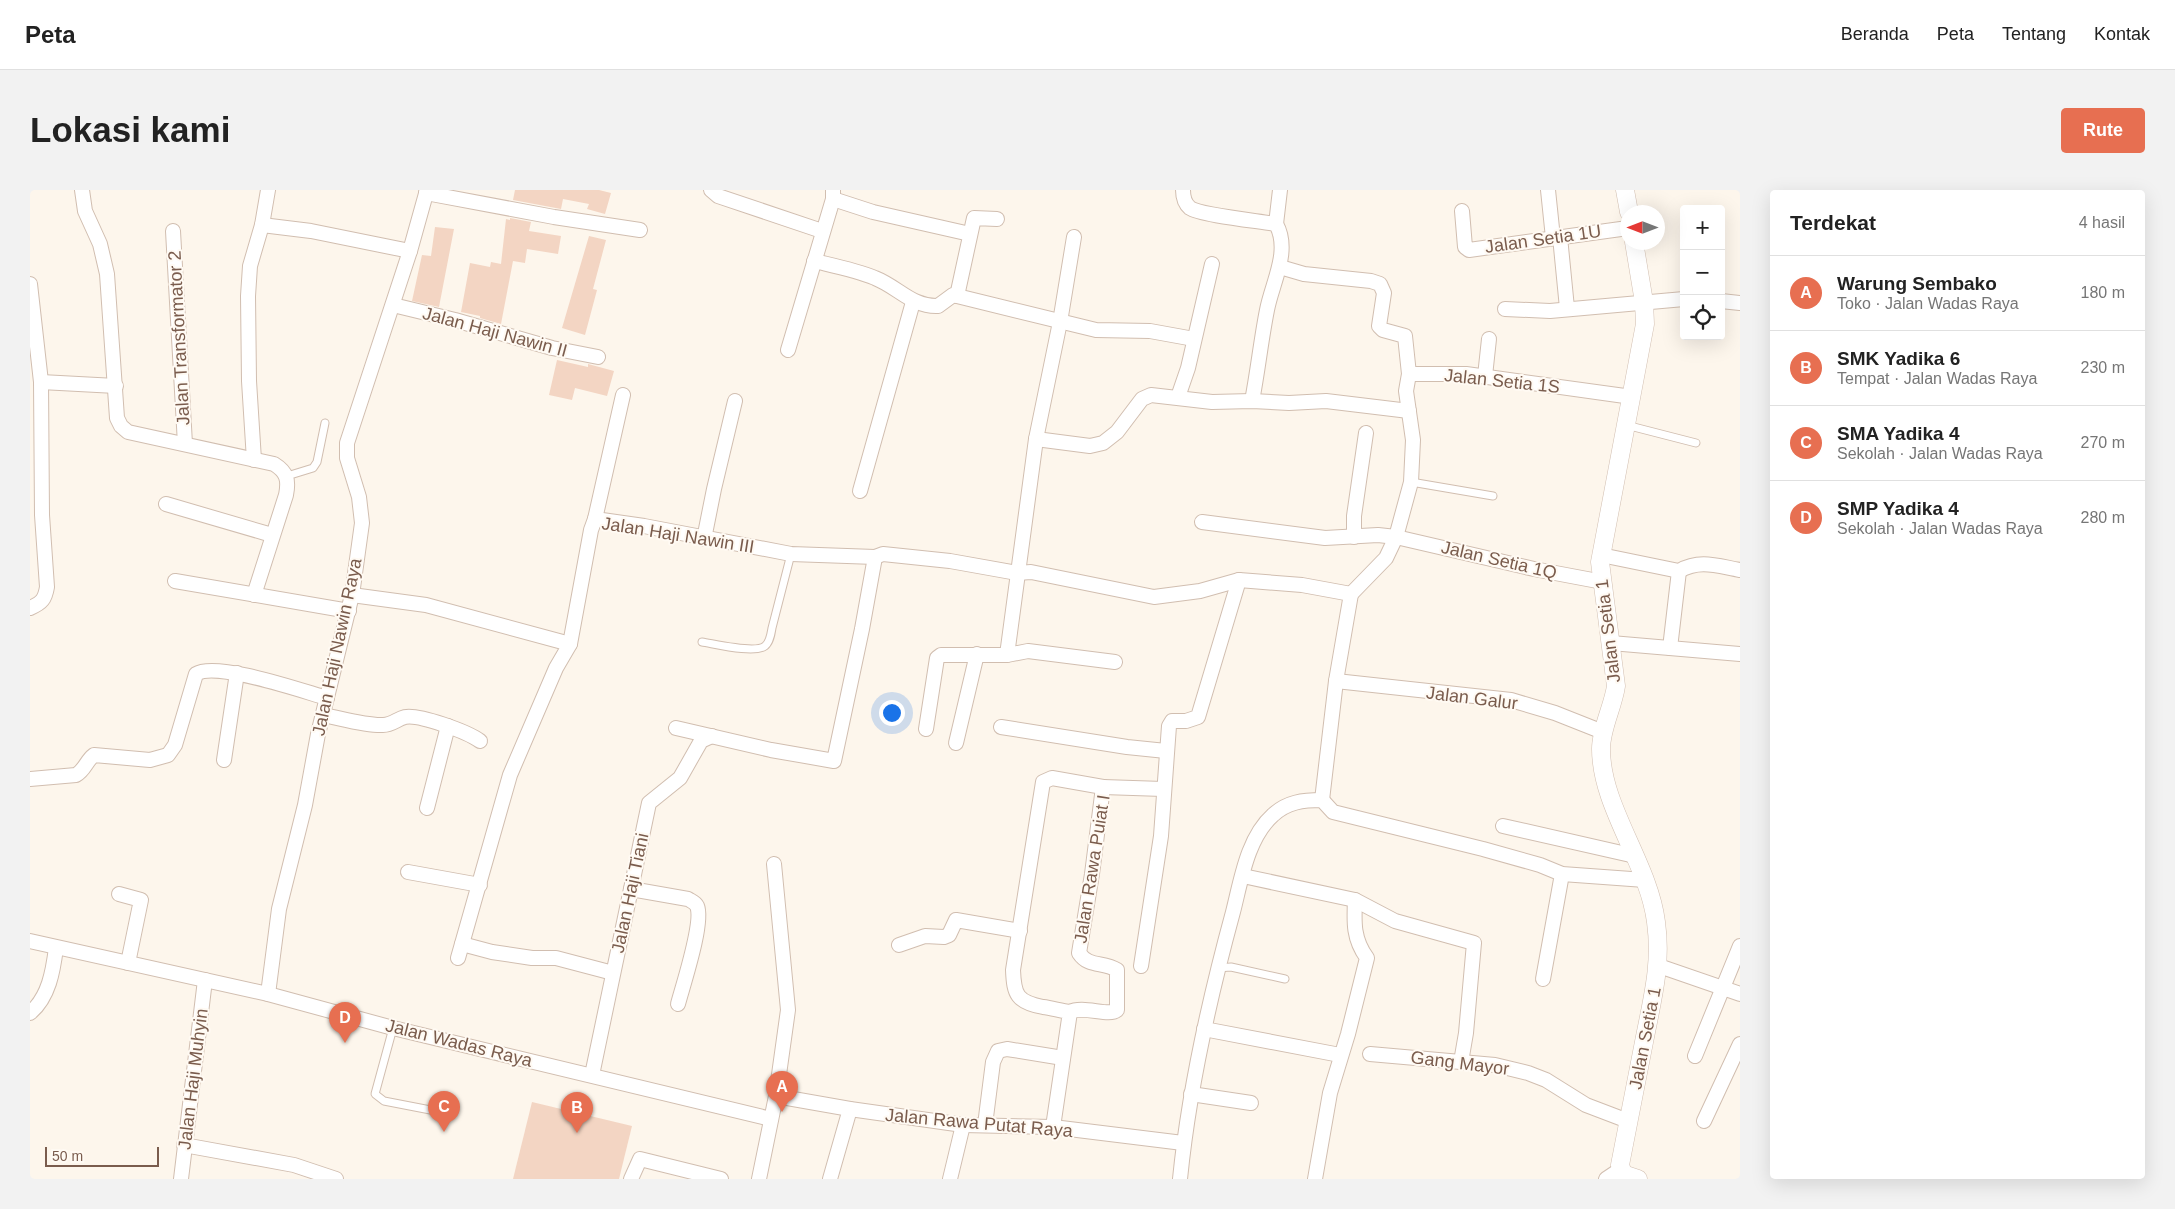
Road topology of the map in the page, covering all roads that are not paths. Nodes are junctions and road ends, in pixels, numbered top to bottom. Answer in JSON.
{"nodes":[{"id":1,"x":82,"y":190,"type":"edge"},
{"id":2,"x":268,"y":190,"type":"edge"},
{"id":3,"x":711,"y":190,"type":"edge"},
{"id":4,"x":1183,"y":190,"type":"edge"},
{"id":5,"x":1280,"y":190,"type":"edge"},
{"id":6,"x":1548,"y":190,"type":"edge"},
{"id":7,"x":1625,"y":190,"type":"edge"},
{"id":8,"x":427,"y":192,"type":"edge"},
{"id":9,"x":833,"y":194,"type":"edge"},
{"id":10,"x":1628,"y":205,"type":"edge"},
{"id":11,"x":1462,"y":211,"type":"dead end"},
{"id":12,"x":997,"y":219,"type":"dead end"},
{"id":13,"x":1276,"y":224,"type":"junction"},
{"id":14,"x":261,"y":229,"type":"junction"},
{"id":15,"x":1620,"y":229,"type":"edge"},
{"id":16,"x":640,"y":230,"type":"dead end"},
{"id":17,"x":173,"y":231,"type":"dead end"},
{"id":18,"x":822,"y":231,"type":"junction"},
{"id":19,"x":970,"y":234,"type":"junction"},
{"id":20,"x":1074,"y":237,"type":"dead end"},
{"id":21,"x":1557,"y":238,"type":"junction"},
{"id":22,"x":1635,"y":250,"type":"edge"},
{"id":23,"x":410,"y":251,"type":"junction"},
{"id":24,"x":814,"y":261,"type":"junction"},
{"id":25,"x":1212,"y":264,"type":"dead end"},
{"id":26,"x":1280,"y":267,"type":"junction"},
{"id":27,"x":30,"y":284,"type":"edge"},
{"id":28,"x":957,"y":296,"type":"junction"},
{"id":29,"x":1680,"y":299,"type":"edge"},
{"id":30,"x":1725,"y":301,"type":"edge"},
{"id":31,"x":913,"y":302,"type":"junction"},
{"id":32,"x":1644,"y":302,"type":"junction"},
{"id":33,"x":1740,"y":303,"type":"edge"},
{"id":34,"x":393,"y":305,"type":"junction"},
{"id":35,"x":1567,"y":308,"type":"junction"},
{"id":36,"x":1505,"y":309,"type":"dead end"},
{"id":37,"x":1060,"y":322,"type":"junction"},
{"id":38,"x":1194,"y":339,"type":"junction"},
{"id":39,"x":1489,"y":339,"type":"dead end"},
{"id":40,"x":788,"y":350,"type":"dead end"},
{"id":41,"x":598,"y":357,"type":"dead end"},
{"id":42,"x":1409,"y":374,"type":"junction"},
{"id":43,"x":1485,"y":376,"type":"junction"},
{"id":44,"x":41,"y":382,"type":"junction"},
{"id":45,"x":116,"y":386,"type":"junction"},
{"id":46,"x":623,"y":395,"type":"dead end"},
{"id":47,"x":1632,"y":396,"type":"junction"},
{"id":48,"x":1178,"y":397,"type":"junction"},
{"id":49,"x":1252,"y":400,"type":"junction"},
{"id":50,"x":735,"y":401,"type":"dead end"},
{"id":51,"x":1409,"y":411,"type":"junction"},
{"id":52,"x":36,"y":418,"type":"edge"},
{"id":53,"x":325,"y":423,"type":"dead end"},
{"id":54,"x":1626,"y":424,"type":"junction"},
{"id":55,"x":1366,"y":433,"type":"dead end"},
{"id":56,"x":1036,"y":439,"type":"junction"},
{"id":57,"x":1696,"y":443,"type":"dead end"},
{"id":58,"x":185,"y":444,"type":"junction"},
{"id":59,"x":254,"y":460,"type":"junction"},
{"id":60,"x":287,"y":476,"type":"junction"},
{"id":61,"x":1411,"y":482,"type":"junction"},
{"id":62,"x":860,"y":491,"type":"dead end"},
{"id":63,"x":1493,"y":496,"type":"dead end"},
{"id":64,"x":166,"y":504,"type":"dead end"},
{"id":65,"x":595,"y":519,"type":"junction"},
{"id":66,"x":1202,"y":522,"type":"dead end"},
{"id":67,"x":272,"y":535,"type":"junction"},
{"id":68,"x":1354,"y":537,"type":"junction"},
{"id":69,"x":1396,"y":537,"type":"junction"},
{"id":70,"x":704,"y":539,"type":"junction"},
{"id":71,"x":791,"y":554,"type":"junction"},
{"id":72,"x":1601,"y":555,"type":"junction"},
{"id":73,"x":875,"y":557,"type":"junction"},
{"id":74,"x":1740,"y":570,"type":"edge"},
{"id":75,"x":1679,"y":571,"type":"junction"},
{"id":76,"x":1017,"y":573,"type":"junction"},
{"id":77,"x":1239,"y":580,"type":"junction"},
{"id":78,"x":175,"y":581,"type":"dead end"},
{"id":79,"x":1603,"y":582,"type":"junction"},
{"id":80,"x":1351,"y":594,"type":"junction"},
{"id":81,"x":254,"y":595,"type":"junction"},
{"id":82,"x":352,"y":595,"type":"junction"},
{"id":83,"x":30,"y":608,"type":"edge"},
{"id":84,"x":349,"y":611,"type":"junction"},
{"id":85,"x":702,"y":642,"type":"dead end"},
{"id":86,"x":1611,"y":643,"type":"junction"},
{"id":87,"x":570,"y":644,"type":"junction"},
{"id":88,"x":1670,"y":648,"type":"junction"},
{"id":89,"x":976,"y":654,"type":"junction"},
{"id":90,"x":1740,"y":654,"type":"edge"},
{"id":91,"x":1007,"y":655,"type":"junction"},
{"id":92,"x":1115,"y":662,"type":"dead end"},
{"id":93,"x":237,"y":673,"type":"junction"},
{"id":94,"x":1336,"y":681,"type":"junction"},
{"id":95,"x":327,"y":698,"type":"junction"},
{"id":96,"x":323,"y":715,"type":"junction"},
{"id":97,"x":448,"y":726,"type":"junction"},
{"id":98,"x":1001,"y":727,"type":"dead end"},
{"id":99,"x":676,"y":728,"type":"dead end"},
{"id":100,"x":926,"y":729,"type":"dead end"},
{"id":101,"x":1604,"y":732,"type":"junction"},
{"id":102,"x":712,"y":736,"type":"junction"},
{"id":103,"x":480,"y":741,"type":"dead end"},
{"id":104,"x":956,"y":744,"type":"dead end"},
{"id":105,"x":1166,"y":750,"type":"junction"},
{"id":106,"x":224,"y":760,"type":"dead end"},
{"id":107,"x":30,"y":779,"type":"edge"},
{"id":108,"x":1103,"y":787,"type":"junction"},
{"id":109,"x":1163,"y":790,"type":"junction"},
{"id":110,"x":1322,"y":800,"type":"junction"},
{"id":111,"x":427,"y":808,"type":"dead end"},
{"id":112,"x":1503,"y":826,"type":"dead end"},
{"id":113,"x":1635,"y":856,"type":"junction"},
{"id":114,"x":774,"y":864,"type":"dead end"},
{"id":115,"x":408,"y":872,"type":"dead end"},
{"id":116,"x":1562,"y":874,"type":"junction"},
{"id":117,"x":1243,"y":876,"type":"junction"},
{"id":118,"x":1645,"y":880,"type":"junction"},
{"id":119,"x":480,"y":885,"type":"junction"},
{"id":120,"x":631,"y":890,"type":"junction"},
{"id":121,"x":119,"y":894,"type":"dead end"},
{"id":122,"x":1355,"y":900,"type":"junction"},
{"id":123,"x":1020,"y":931,"type":"junction"},
{"id":124,"x":30,"y":941,"type":"edge"},
{"id":125,"x":462,"y":944,"type":"junction"},
{"id":126,"x":899,"y":945,"type":"dead end"},
{"id":127,"x":1740,"y":946,"type":"edge"},
{"id":128,"x":56,"y":948,"type":"junction"},
{"id":129,"x":458,"y":958,"type":"dead end"},
{"id":130,"x":128,"y":963,"type":"junction"},
{"id":131,"x":1141,"y":966,"type":"dead end"},
{"id":132,"x":1659,"y":966,"type":"junction"},
{"id":133,"x":1217,"y":968,"type":"junction"},
{"id":134,"x":613,"y":973,"type":"junction"},
{"id":135,"x":1285,"y":979,"type":"dead end"},
{"id":136,"x":1543,"y":979,"type":"dead end"},
{"id":137,"x":205,"y":980,"type":"junction"},
{"id":138,"x":1724,"y":987,"type":"junction"},
{"id":139,"x":268,"y":994,"type":"junction"},
{"id":140,"x":1740,"y":994,"type":"edge"},
{"id":141,"x":678,"y":1004,"type":"dead end"},
{"id":142,"x":1070,"y":1012,"type":"junction"},
{"id":143,"x":30,"y":1013,"type":"edge"},
{"id":144,"x":393,"y":1028,"type":"junction"},
{"id":145,"x":1204,"y":1029,"type":"junction"},
{"id":146,"x":1740,"y":1044,"type":"edge"},
{"id":147,"x":1370,"y":1054,"type":"dead end"},
{"id":148,"x":1340,"y":1055,"type":"junction"},
{"id":149,"x":1694,"y":1056,"type":"dead end"},
{"id":150,"x":1063,"y":1058,"type":"junction"},
{"id":151,"x":1461,"y":1062,"type":"junction"},
{"id":152,"x":592,"y":1075,"type":"junction"},
{"id":153,"x":1191,"y":1094,"type":"junction"},
{"id":154,"x":776,"y":1096,"type":"junction"},
{"id":155,"x":1251,"y":1103,"type":"dead end"},
{"id":156,"x":850,"y":1109,"type":"junction"},
{"id":157,"x":451,"y":1114,"type":"dead end"},
{"id":158,"x":771,"y":1118,"type":"junction"},
{"id":159,"x":1628,"y":1121,"type":"junction"},
{"id":160,"x":1704,"y":1121,"type":"dead end"},
{"id":161,"x":963,"y":1125,"type":"junction"},
{"id":162,"x":985,"y":1125,"type":"junction"},
{"id":163,"x":1053,"y":1127,"type":"junction"},
{"id":164,"x":1184,"y":1143,"type":"junction"},
{"id":165,"x":184,"y":1145,"type":"junction"},
{"id":166,"x":1621,"y":1169,"type":"junction"},
{"id":167,"x":182,"y":1179,"type":"edge"},
{"id":168,"x":336,"y":1179,"type":"edge"},
{"id":169,"x":632,"y":1179,"type":"edge"},
{"id":170,"x":721,"y":1179,"type":"edge"},
{"id":171,"x":759,"y":1179,"type":"edge"},
{"id":172,"x":830,"y":1179,"type":"edge"},
{"id":173,"x":950,"y":1179,"type":"edge"},
{"id":174,"x":1180,"y":1179,"type":"edge"},
{"id":175,"x":1314,"y":1179,"type":"edge"},
{"id":176,"x":1606,"y":1179,"type":"edge"},
{"id":177,"x":1638,"y":1179,"type":"edge"}],
"edges":[{"from":1,"to":45,"type":"street"},
{"from":2,"to":14,"type":"street"},
{"from":3,"to":18,"type":"street"},
{"from":4,"to":13,"type":"street"},
{"from":5,"to":13,"type":"street"},
{"from":6,"to":21,"type":"street"},
{"from":7,"to":10,"type":"street"},
{"from":8,"to":16,"type":"street"},
{"from":8,"to":23,"type":"street","name":"Jalan Haji Nawin Raya"},
{"from":9,"to":18,"type":"street"},
{"from":9,"to":19,"type":"street"},
{"from":11,"to":21,"type":"street","name":"Jalan Setia 1U"},
{"from":12,"to":19,"type":"street"},
{"from":13,"to":26,"type":"street"},
{"from":14,"to":23,"type":"street"},
{"from":14,"to":59,"type":"street"},
{"from":15,"to":21,"type":"street","name":"Jalan Setia 1U"},
{"from":17,"to":58,"type":"street","name":"Jalan Transformator 2"},
{"from":18,"to":24,"type":"street"},
{"from":19,"to":28,"type":"street"},
{"from":20,"to":37,"type":"street"},
{"from":21,"to":35,"type":"street"},
{"from":22,"to":32,"type":"street","name":"Jalan Setia 1"},
{"from":23,"to":34,"type":"street","name":"Jalan Haji Nawin Raya"},
{"from":24,"to":31,"type":"street"},
{"from":24,"to":40,"type":"street"},
{"from":25,"to":38,"type":"street"},
{"from":26,"to":42,"type":"street"},
{"from":26,"to":49,"type":"street"},
{"from":27,"to":44,"type":"street"},
{"from":28,"to":31,"type":"street"},
{"from":28,"to":37,"type":"street"},
{"from":29,"to":32,"type":"street"},
{"from":30,"to":33,"type":"street"},
{"from":31,"to":62,"type":"street"},
{"from":32,"to":35,"type":"street"},
{"from":32,"to":47,"type":"street","name":"Jalan Setia 1"},
{"from":34,"to":41,"type":"street","name":"Jalan Haji Nawin II"},
{"from":34,"to":82,"type":"street","name":"Jalan Haji Nawin Raya"},
{"from":35,"to":36,"type":"street"},
{"from":37,"to":38,"type":"street"},
{"from":37,"to":56,"type":"street"},
{"from":38,"to":48,"type":"street"},
{"from":39,"to":43,"type":"street"},
{"from":42,"to":43,"type":"street","name":"Jalan Setia 1S"},
{"from":42,"to":51,"type":"street"},
{"from":43,"to":47,"type":"street","name":"Jalan Setia 1S"},
{"from":44,"to":45,"type":"street"},
{"from":44,"to":52,"type":"street"},
{"from":45,"to":58,"type":"street"},
{"from":46,"to":65,"type":"street"},
{"from":47,"to":54,"type":"street","name":"Jalan Setia 1"},
{"from":48,"to":49,"type":"street"},
{"from":48,"to":56,"type":"street"},
{"from":49,"to":51,"type":"street"},
{"from":50,"to":70,"type":"street"},
{"from":51,"to":61,"type":"street"},
{"from":52,"to":83,"type":"street"},
{"from":53,"to":60,"type":"lane"},
{"from":54,"to":57,"type":"lane"},
{"from":54,"to":72,"type":"street","name":"Jalan Setia 1"},
{"from":55,"to":68,"type":"street"},
{"from":56,"to":76,"type":"street"},
{"from":58,"to":59,"type":"street"},
{"from":59,"to":60,"type":"street"},
{"from":60,"to":67,"type":"street"},
{"from":61,"to":63,"type":"lane"},
{"from":61,"to":69,"type":"street"},
{"from":64,"to":67,"type":"street"},
{"from":65,"to":70,"type":"street","name":"Jalan Haji Nawin III"},
{"from":65,"to":87,"type":"street","name":"Jalan Haji Nawin III"},
{"from":66,"to":68,"type":"street","name":"Jalan Setia 1Q"},
{"from":67,"to":81,"type":"street"},
{"from":68,"to":69,"type":"street","name":"Jalan Setia 1Q"},
{"from":69,"to":79,"type":"street","name":"Jalan Setia 1Q"},
{"from":69,"to":80,"type":"street"},
{"from":70,"to":71,"type":"street","name":"Jalan Haji Nawin III"},
{"from":71,"to":73,"type":"street","name":"Jalan Haji Nawin III"},
{"from":71,"to":85,"type":"lane"},
{"from":72,"to":75,"type":"street"},
{"from":72,"to":79,"type":"street","name":"Jalan Setia 1"},
{"from":73,"to":76,"type":"street","name":"Jalan Haji Nawin III"},
{"from":73,"to":102,"type":"street"},
{"from":74,"to":75,"type":"street"},
{"from":75,"to":88,"type":"street"},
{"from":76,"to":77,"type":"street","name":"Jalan Haji Nawin III"},
{"from":76,"to":91,"type":"street"},
{"from":77,"to":80,"type":"street"},
{"from":77,"to":105,"type":"street"},
{"from":78,"to":81,"type":"street"},
{"from":79,"to":86,"type":"street","name":"Jalan Setia 1"},
{"from":80,"to":94,"type":"street"},
{"from":81,"to":84,"type":"street"},
{"from":82,"to":84,"type":"street","name":"Jalan Haji Nawin Raya"},
{"from":82,"to":87,"type":"street"},
{"from":84,"to":95,"type":"street","name":"Jalan Haji Nawin Raya"},
{"from":86,"to":88,"type":"street"},
{"from":86,"to":101,"type":"street","name":"Jalan Setia 1"},
{"from":87,"to":119,"type":"street","name":"Jalan Haji Nawin III"},
{"from":88,"to":90,"type":"street"},
{"from":89,"to":91,"type":"street"},
{"from":89,"to":100,"type":"street"},
{"from":89,"to":104,"type":"street"},
{"from":91,"to":92,"type":"street"},
{"from":93,"to":95,"type":"street"},
{"from":93,"to":106,"type":"street"},
{"from":93,"to":107,"type":"street"},
{"from":94,"to":101,"type":"street","name":"Jalan Galur"},
{"from":94,"to":110,"type":"street"},
{"from":95,"to":96,"type":"street","name":"Jalan Haji Nawin Raya"},
{"from":96,"to":97,"type":"street"},
{"from":96,"to":139,"type":"street","name":"Jalan Haji Nawin Raya"},
{"from":97,"to":103,"type":"street"},
{"from":97,"to":111,"type":"street"},
{"from":98,"to":105,"type":"street"},
{"from":99,"to":102,"type":"street"},
{"from":101,"to":113,"type":"street","name":"Jalan Setia 1"},
{"from":102,"to":120,"type":"street","name":"Jalan Haji Tiani"},
{"from":105,"to":109,"type":"street"},
{"from":108,"to":109,"type":"street","name":"Jalan Rawa Puiat I"},
{"from":108,"to":123,"type":"street"},
{"from":108,"to":142,"type":"street","name":"Jalan Rawa Puiat I"},
{"from":109,"to":131,"type":"street"},
{"from":110,"to":116,"type":"street"},
{"from":110,"to":117,"type":"street"},
{"from":112,"to":113,"type":"street"},
{"from":113,"to":118,"type":"street","name":"Jalan Setia 1"},
{"from":114,"to":154,"type":"street"},
{"from":115,"to":119,"type":"street"},
{"from":116,"to":118,"type":"street"},
{"from":116,"to":136,"type":"street"},
{"from":117,"to":122,"type":"street"},
{"from":117,"to":133,"type":"street"},
{"from":118,"to":132,"type":"street","name":"Jalan Setia 1"},
{"from":119,"to":125,"type":"street","name":"Jalan Haji Nawin III"},
{"from":120,"to":134,"type":"street","name":"Jalan Haji Tiani"},
{"from":120,"to":141,"type":"street"},
{"from":121,"to":130,"type":"street"},
{"from":122,"to":148,"type":"street"},
{"from":122,"to":151,"type":"street"},
{"from":123,"to":126,"type":"street"},
{"from":123,"to":142,"type":"street","name":"Jalan Rawa Puiat I"},
{"from":124,"to":128,"type":"street","name":"Jalan Wadas Raya"},
{"from":125,"to":129,"type":"street","name":"Jalan Haji Nawin III"},
{"from":125,"to":134,"type":"street"},
{"from":127,"to":138,"type":"street"},
{"from":128,"to":130,"type":"street","name":"Jalan Wadas Raya"},
{"from":128,"to":143,"type":"street"},
{"from":130,"to":137,"type":"street","name":"Jalan Wadas Raya"},
{"from":132,"to":138,"type":"street"},
{"from":132,"to":159,"type":"street","name":"Jalan Setia 1"},
{"from":133,"to":135,"type":"lane"},
{"from":133,"to":145,"type":"street"},
{"from":134,"to":152,"type":"street","name":"Jalan Haji Tiani"},
{"from":137,"to":139,"type":"street","name":"Jalan Wadas Raya"},
{"from":137,"to":165,"type":"street","name":"Jalan Haji Muhyin"},
{"from":138,"to":140,"type":"street"},
{"from":138,"to":149,"type":"street"},
{"from":139,"to":144,"type":"street","name":"Jalan Wadas Raya"},
{"from":142,"to":150,"type":"street"},
{"from":144,"to":152,"type":"street","name":"Jalan Wadas Raya"},
{"from":144,"to":157,"type":"lane"},
{"from":145,"to":148,"type":"street"},
{"from":145,"to":153,"type":"street"},
{"from":146,"to":160,"type":"street"},
{"from":147,"to":151,"type":"street","name":"Gang Mayor"},
{"from":148,"to":175,"type":"street"},
{"from":150,"to":162,"type":"street"},
{"from":150,"to":163,"type":"street"},
{"from":151,"to":159,"type":"street","name":"Gang Mayor"},
{"from":152,"to":158,"type":"street","name":"Jalan Wadas Raya"},
{"from":153,"to":155,"type":"street"},
{"from":153,"to":164,"type":"street"},
{"from":154,"to":156,"type":"street","name":"Jalan Rawa Putat Raya"},
{"from":154,"to":158,"type":"street"},
{"from":156,"to":161,"type":"street","name":"Jalan Rawa Putat Raya"},
{"from":156,"to":172,"type":"street"},
{"from":158,"to":171,"type":"street"},
{"from":159,"to":166,"type":"street","name":"Jalan Setia 1"},
{"from":161,"to":162,"type":"street","name":"Jalan Rawa Putat Raya"},
{"from":161,"to":173,"type":"street"},
{"from":162,"to":163,"type":"street","name":"Jalan Rawa Putat Raya"},
{"from":163,"to":164,"type":"street","name":"Jalan Rawa Putat Raya"},
{"from":164,"to":174,"type":"street"},
{"from":165,"to":167,"type":"street","name":"Jalan Haji Muhyin"},
{"from":165,"to":168,"type":"street"},
{"from":166,"to":176,"type":"street"},
{"from":166,"to":177,"type":"street"},
{"from":169,"to":170,"type":"street"}]}
